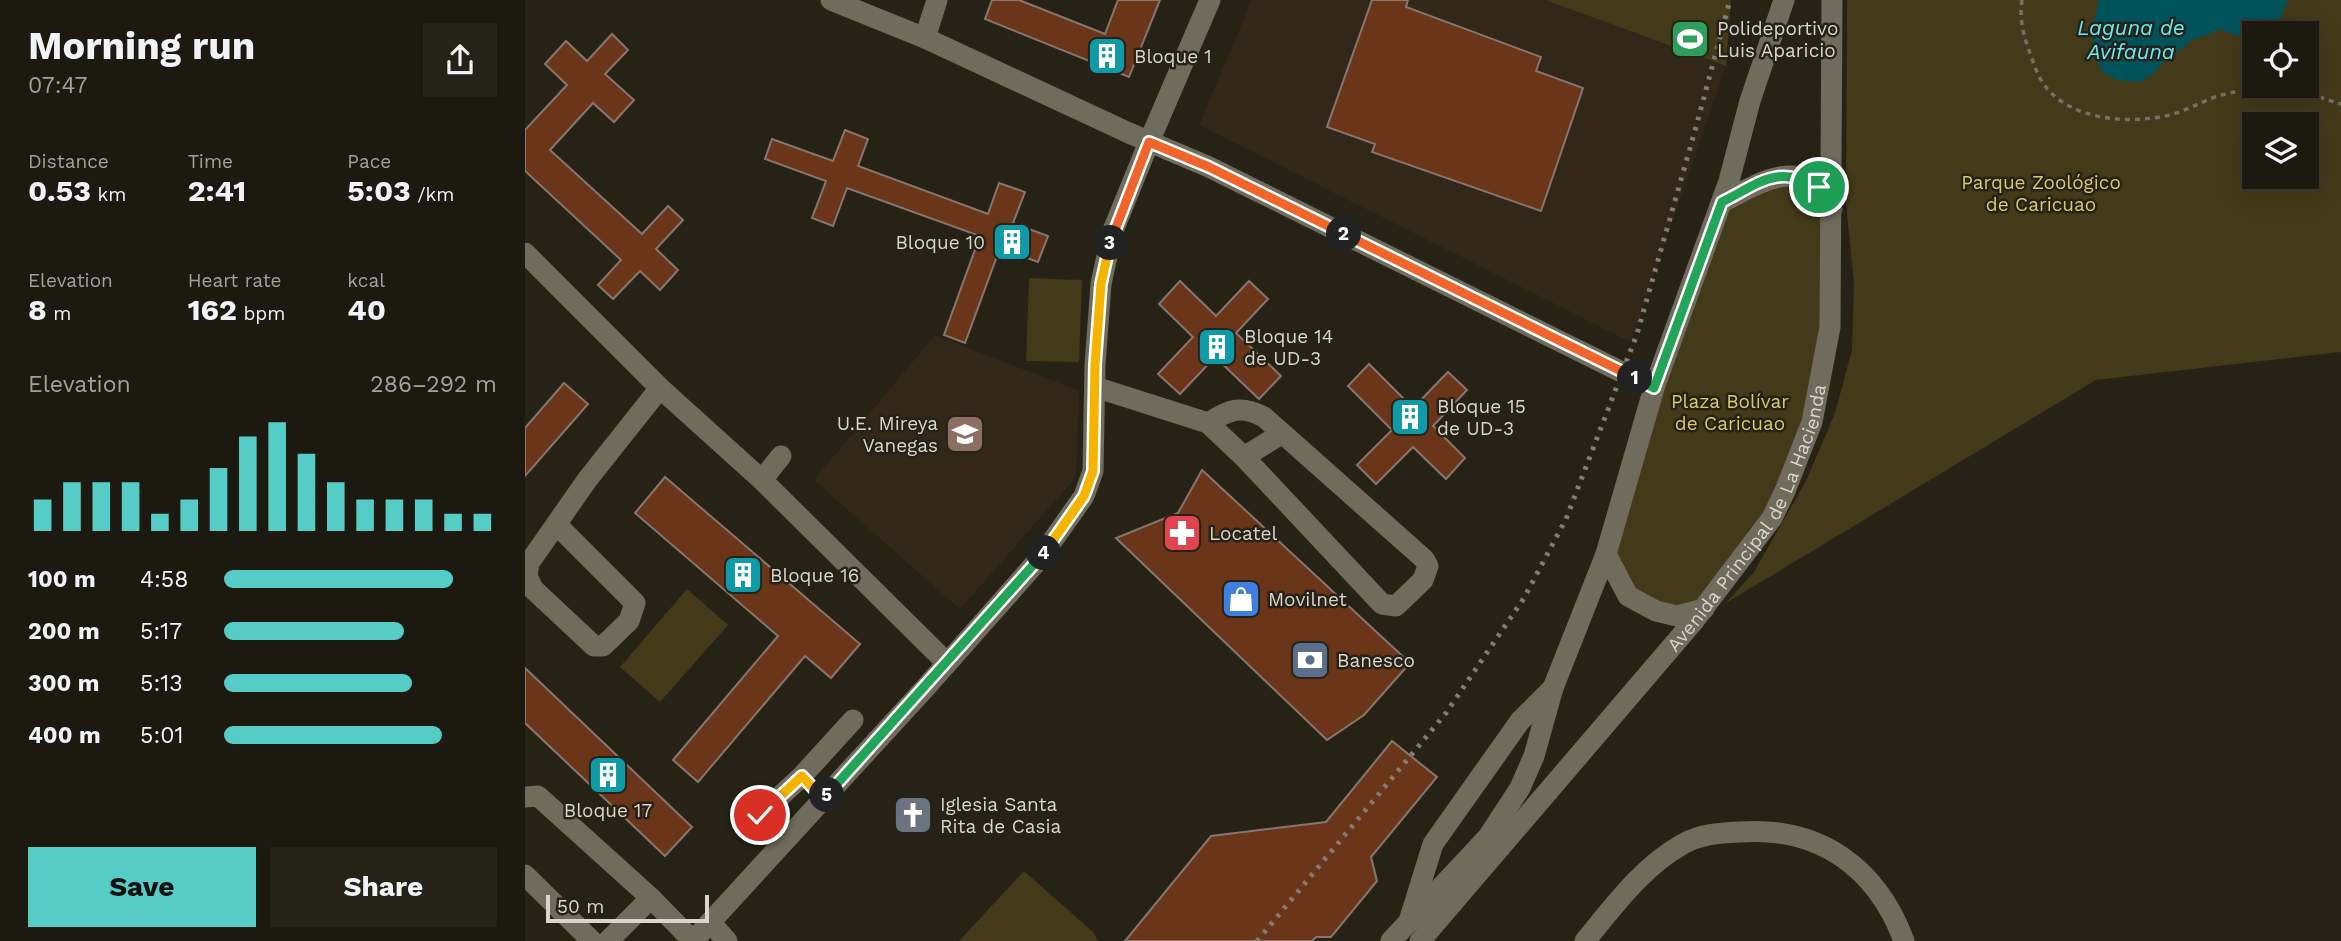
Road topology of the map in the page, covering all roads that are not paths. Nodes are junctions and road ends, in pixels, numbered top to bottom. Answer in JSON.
{"nodes":[{"id":1,"x":831,"y":0,"type":"edge"},
{"id":2,"x":937,"y":0,"type":"edge"},
{"id":3,"x":1210,"y":0,"type":"edge"},
{"id":4,"x":1784,"y":0,"type":"edge"},
{"id":5,"x":1832,"y":0,"type":"edge"},
{"id":6,"x":925,"y":38,"type":"junction"},
{"id":7,"x":1149,"y":142,"type":"junction"},
{"id":8,"x":1722,"y":202,"type":"junction"},
{"id":9,"x":1832,"y":209,"type":"junction"},
{"id":10,"x":525,"y":253,"type":"edge"},
{"id":11,"x":1095,"y":387,"type":"junction"},
{"id":12,"x":660,"y":388,"type":"junction"},
{"id":13,"x":1654,"y":388,"type":"junction"},
{"id":14,"x":1208,"y":422,"type":"junction"},
{"id":15,"x":1282,"y":434,"type":"junction"},
{"id":16,"x":781,"y":456,"type":"dead end"},
{"id":17,"x":1244,"y":457,"type":"junction"},
{"id":18,"x":762,"y":480,"type":"junction"},
{"id":19,"x":557,"y":525,"type":"junction"},
{"id":20,"x":1606,"y":554,"type":"junction"},
{"id":21,"x":1704,"y":609,"type":"junction"},
{"id":22,"x":947,"y":663,"type":"junction"},
{"id":23,"x":1553,"y":688,"type":"junction"},
{"id":24,"x":853,"y":720,"type":"dead end"},
{"id":25,"x":802,"y":776,"type":"junction"},
{"id":26,"x":525,"y":797,"type":"edge"},
{"id":27,"x":823,"y":799,"type":"junction"},
{"id":28,"x":760,"y":815,"type":"dead end"},
{"id":29,"x":525,"y":874,"type":"edge"},
{"id":30,"x":650,"y":898,"type":"junction"},
{"id":31,"x":710,"y":922,"type":"junction"},
{"id":32,"x":1414,"y":932,"type":"edge"},
{"id":33,"x":592,"y":941,"type":"edge"},
{"id":34,"x":607,"y":941,"type":"edge"},
{"id":35,"x":693,"y":941,"type":"edge"},
{"id":36,"x":727,"y":941,"type":"edge"},
{"id":37,"x":1391,"y":941,"type":"edge"},
{"id":38,"x":1585,"y":941,"type":"edge"},
{"id":39,"x":1904,"y":941,"type":"edge"}],
"edges":[{"from":1,"to":6,"type":"street"},
{"from":2,"to":6,"type":"street"},
{"from":3,"to":7,"type":"street"},
{"from":4,"to":8,"type":"street","name":"Avenida Principal de La Hacienda"},
{"from":5,"to":9,"type":"street","name":"Avenida Principal de La Hacienda"},
{"from":6,"to":7,"type":"street"},
{"from":7,"to":11,"type":"street"},
{"from":7,"to":13,"type":"street"},
{"from":8,"to":9,"type":"street"},
{"from":8,"to":13,"type":"street","name":"Avenida Principal de La Hacienda"},
{"from":9,"to":21,"type":"street","name":"Avenida Principal de La Hacienda"},
{"from":10,"to":12,"type":"street"},
{"from":11,"to":14,"type":"street"},
{"from":11,"to":22,"type":"street"},
{"from":12,"to":18,"type":"street"},
{"from":12,"to":19,"type":"street"},
{"from":13,"to":20,"type":"street","name":"Avenida Principal de La Hacienda"},
{"from":14,"to":15,"type":"street"},
{"from":14,"to":17,"type":"street"},
{"from":15,"to":17,"type":"street"},
{"from":15,"to":17,"type":"street"},
{"from":16,"to":18,"type":"street"},
{"from":18,"to":22,"type":"street"},
{"from":19,"to":19,"type":"street"},
{"from":20,"to":21,"type":"street"},
{"from":20,"to":23,"type":"street","name":"Avenida Principal de La Hacienda"},
{"from":21,"to":32,"type":"street","name":"Avenida Principal de La Hacienda"},
{"from":22,"to":27,"type":"street"},
{"from":23,"to":32,"type":"street","name":"Avenida Principal de La Hacienda"},
{"from":23,"to":32,"type":"street"},
{"from":24,"to":25,"type":"street"},
{"from":25,"to":27,"type":"street"},
{"from":25,"to":28,"type":"street"},
{"from":26,"to":30,"type":"street"},
{"from":27,"to":31,"type":"street"},
{"from":29,"to":33,"type":"street"},
{"from":30,"to":34,"type":"street"},
{"from":30,"to":35,"type":"street"},
{"from":31,"to":35,"type":"street"},
{"from":31,"to":36,"type":"street"},
{"from":32,"to":37,"type":"street","name":"Avenida Principal de La Hacienda"},
{"from":38,"to":39,"type":"street"}]}
